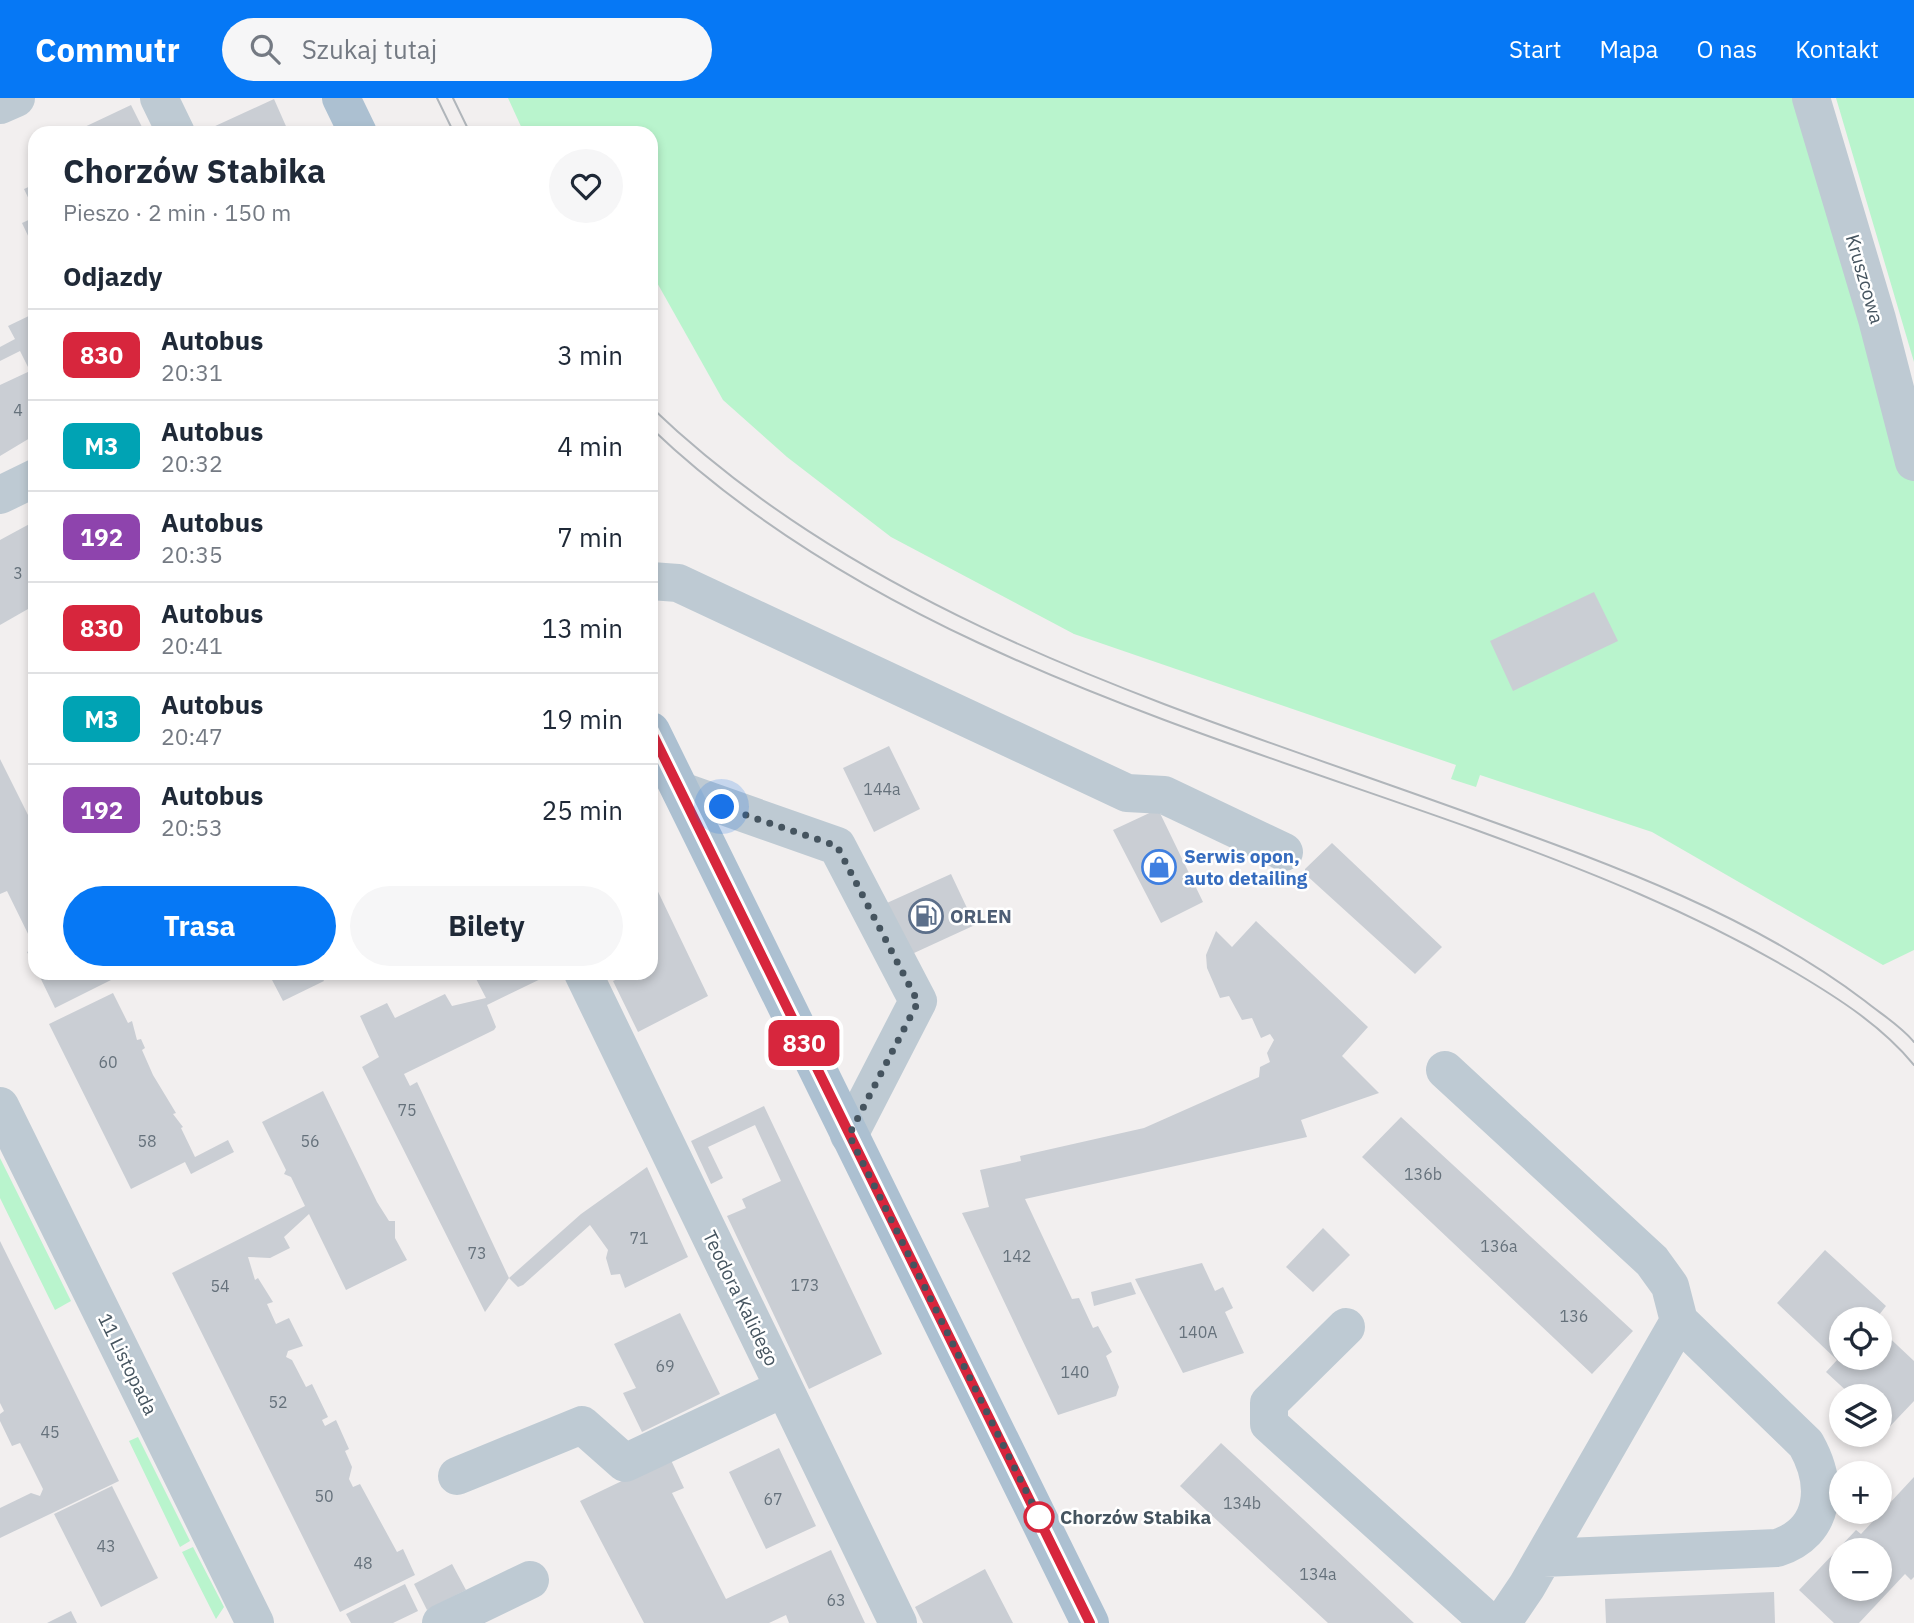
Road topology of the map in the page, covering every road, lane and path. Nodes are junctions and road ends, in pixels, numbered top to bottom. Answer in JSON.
{"nodes":[{"id":1,"x":16,"y":98,"type":"edge"},
{"id":2,"x":159,"y":98,"type":"edge"},
{"id":3,"x":341,"y":98,"type":"edge"},
{"id":4,"x":1811,"y":98,"type":"edge"},
{"id":5,"x":0,"y":105,"type":"edge"},
{"id":6,"x":173,"y":126,"type":"edge"},
{"id":7,"x":355,"y":126,"type":"edge"},
{"id":8,"x":1914,"y":462,"type":"edge"},
{"id":9,"x":28,"y":481,"type":"edge"},
{"id":10,"x":0,"y":495,"type":"edge"},
{"id":11,"x":658,"y":582,"type":"edge"},
{"id":12,"x":658,"y":745,"type":"edge"},
{"id":13,"x":681,"y":791,"type":"junction"},
{"id":14,"x":1284,"y":852,"type":"dead end"},
{"id":15,"x":586,"y":980,"type":"edge"},
{"id":16,"x":1445,"y":1070,"type":"dead end"},
{"id":17,"x":0,"y":1106,"type":"edge"},
{"id":18,"x":849,"y":1135,"type":"junction"},
{"id":19,"x":1679,"y":1321,"type":"junction"},
{"id":20,"x":1346,"y":1327,"type":"dead end"},
{"id":21,"x":784,"y":1388,"type":"junction"},
{"id":22,"x":457,"y":1476,"type":"dead end"},
{"id":23,"x":1543,"y":1558,"type":"junction"},
{"id":24,"x":530,"y":1580,"type":"dead end"},
{"id":25,"x":255,"y":1623,"type":"edge"},
{"id":26,"x":441,"y":1623,"type":"edge"},
{"id":27,"x":898,"y":1623,"type":"edge"},
{"id":28,"x":1090,"y":1623,"type":"edge"},
{"id":29,"x":1490,"y":1623,"type":"edge"},
{"id":30,"x":1502,"y":1623,"type":"edge"}],
"edges":[{"from":1,"to":5,"type":"street"},
{"from":2,"to":6,"type":"street"},
{"from":3,"to":7,"type":"main road"},
{"from":4,"to":8,"type":"street","name":"Kruszcowa"},
{"from":9,"to":10,"type":"street"},
{"from":11,"to":14,"type":"street"},
{"from":12,"to":13,"type":"main road"},
{"from":13,"to":18,"type":"main road"},
{"from":13,"to":18,"type":"street"},
{"from":15,"to":21,"type":"street","name":"Teodora Kalidego"},
{"from":16,"to":19,"type":"street"},
{"from":17,"to":25,"type":"street","name":"11 Listopada"},
{"from":18,"to":28,"type":"main road"},
{"from":19,"to":23,"type":"street"},
{"from":19,"to":23,"type":"street"},
{"from":20,"to":29,"type":"street"},
{"from":21,"to":22,"type":"street"},
{"from":21,"to":27,"type":"street","name":"Teodora Kalidego"},
{"from":23,"to":30,"type":"street"},
{"from":24,"to":26,"type":"street"}]}
